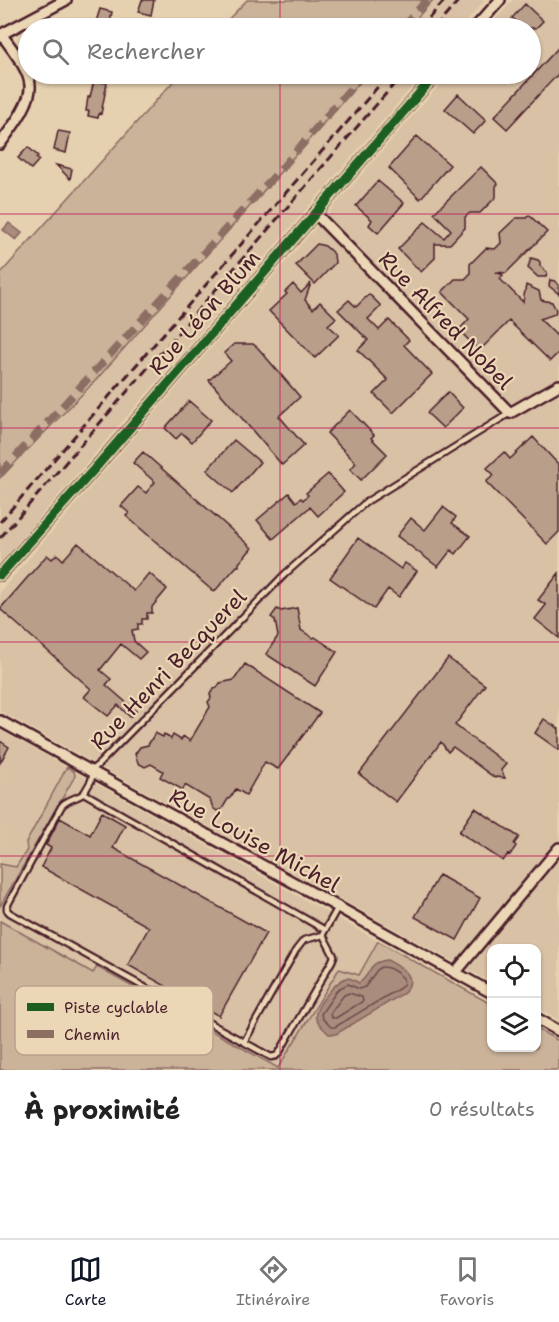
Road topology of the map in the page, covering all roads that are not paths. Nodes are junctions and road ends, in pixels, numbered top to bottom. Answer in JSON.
{"nodes":[{"id":1,"x":66,"y":0,"type":"edge"},
{"id":2,"x":500,"y":0,"type":"edge"},
{"id":3,"x":33,"y":18,"type":"edge"},
{"id":4,"x":484,"y":18,"type":"edge"},
{"id":5,"x":18,"y":26,"type":"edge"},
{"id":6,"x":1,"y":35,"type":"edge"},
{"id":7,"x":18,"y":57,"type":"edge"},
{"id":8,"x":30,"y":84,"type":"edge"},
{"id":9,"x":427,"y":84,"type":"edge"},
{"id":10,"x":0,"y":144,"type":"edge"},
{"id":11,"x":315,"y":213,"type":"junction"},
{"id":12,"x":559,"y":385,"type":"edge"},
{"id":13,"x":510,"y":413,"type":"junction"},
{"id":14,"x":0,"y":575,"type":"edge"},
{"id":15,"x":0,"y":722,"type":"edge"},
{"id":16,"x":94,"y":774,"type":"junction"},
{"id":17,"x":84,"y":793,"type":"junction"},
{"id":18,"x":559,"y":848,"type":"edge"},
{"id":19,"x":338,"y":907,"type":"junction"},
{"id":20,"x":324,"y":932,"type":"junction"},
{"id":21,"x":455,"y":973,"type":"junction"},
{"id":22,"x":143,"y":986,"type":"edge"},
{"id":23,"x":487,"y":990,"type":"edge"},
{"id":24,"x":541,"y":1020,"type":"edge"},
{"id":25,"x":213,"y":1025,"type":"edge"},
{"id":26,"x":559,"y":1031,"type":"edge"},
{"id":27,"x":244,"y":1042,"type":"junction"}],
"edges":[{"from":1,"to":3,"type":"street"},
{"from":2,"to":4,"type":"street"},
{"from":5,"to":6,"type":"street"},
{"from":6,"to":7,"type":"street"},
{"from":8,"to":10,"type":"street"},
{"from":9,"to":11,"type":"street","name":"Rue Léon Blum"},
{"from":11,"to":13,"type":"street","name":"Rue Alfred Nobel"},
{"from":11,"to":14,"type":"street","name":"Rue Léon Blum"},
{"from":12,"to":13,"type":"street","name":"Rue Alfred Nobel"},
{"from":13,"to":16,"type":"lane","name":"Rue Henri Becquerel"},
{"from":15,"to":16,"type":"street","name":"Rue Louise Michel"},
{"from":16,"to":17,"type":"lane","name":"Rue Henri Becquerel"},
{"from":16,"to":19,"type":"street","name":"Rue Louise Michel"},
{"from":17,"to":20,"type":"lane"},
{"from":17,"to":22,"type":"lane"},
{"from":18,"to":21,"type":"street"},
{"from":19,"to":20,"type":"lane"},
{"from":19,"to":21,"type":"street","name":"Rue Louise Michel"},
{"from":20,"to":27,"type":"lane"},
{"from":20,"to":27,"type":"lane"},
{"from":21,"to":23,"type":"street","name":"Rue Louise Michel"},
{"from":24,"to":26,"type":"street"},
{"from":25,"to":27,"type":"lane"}]}
